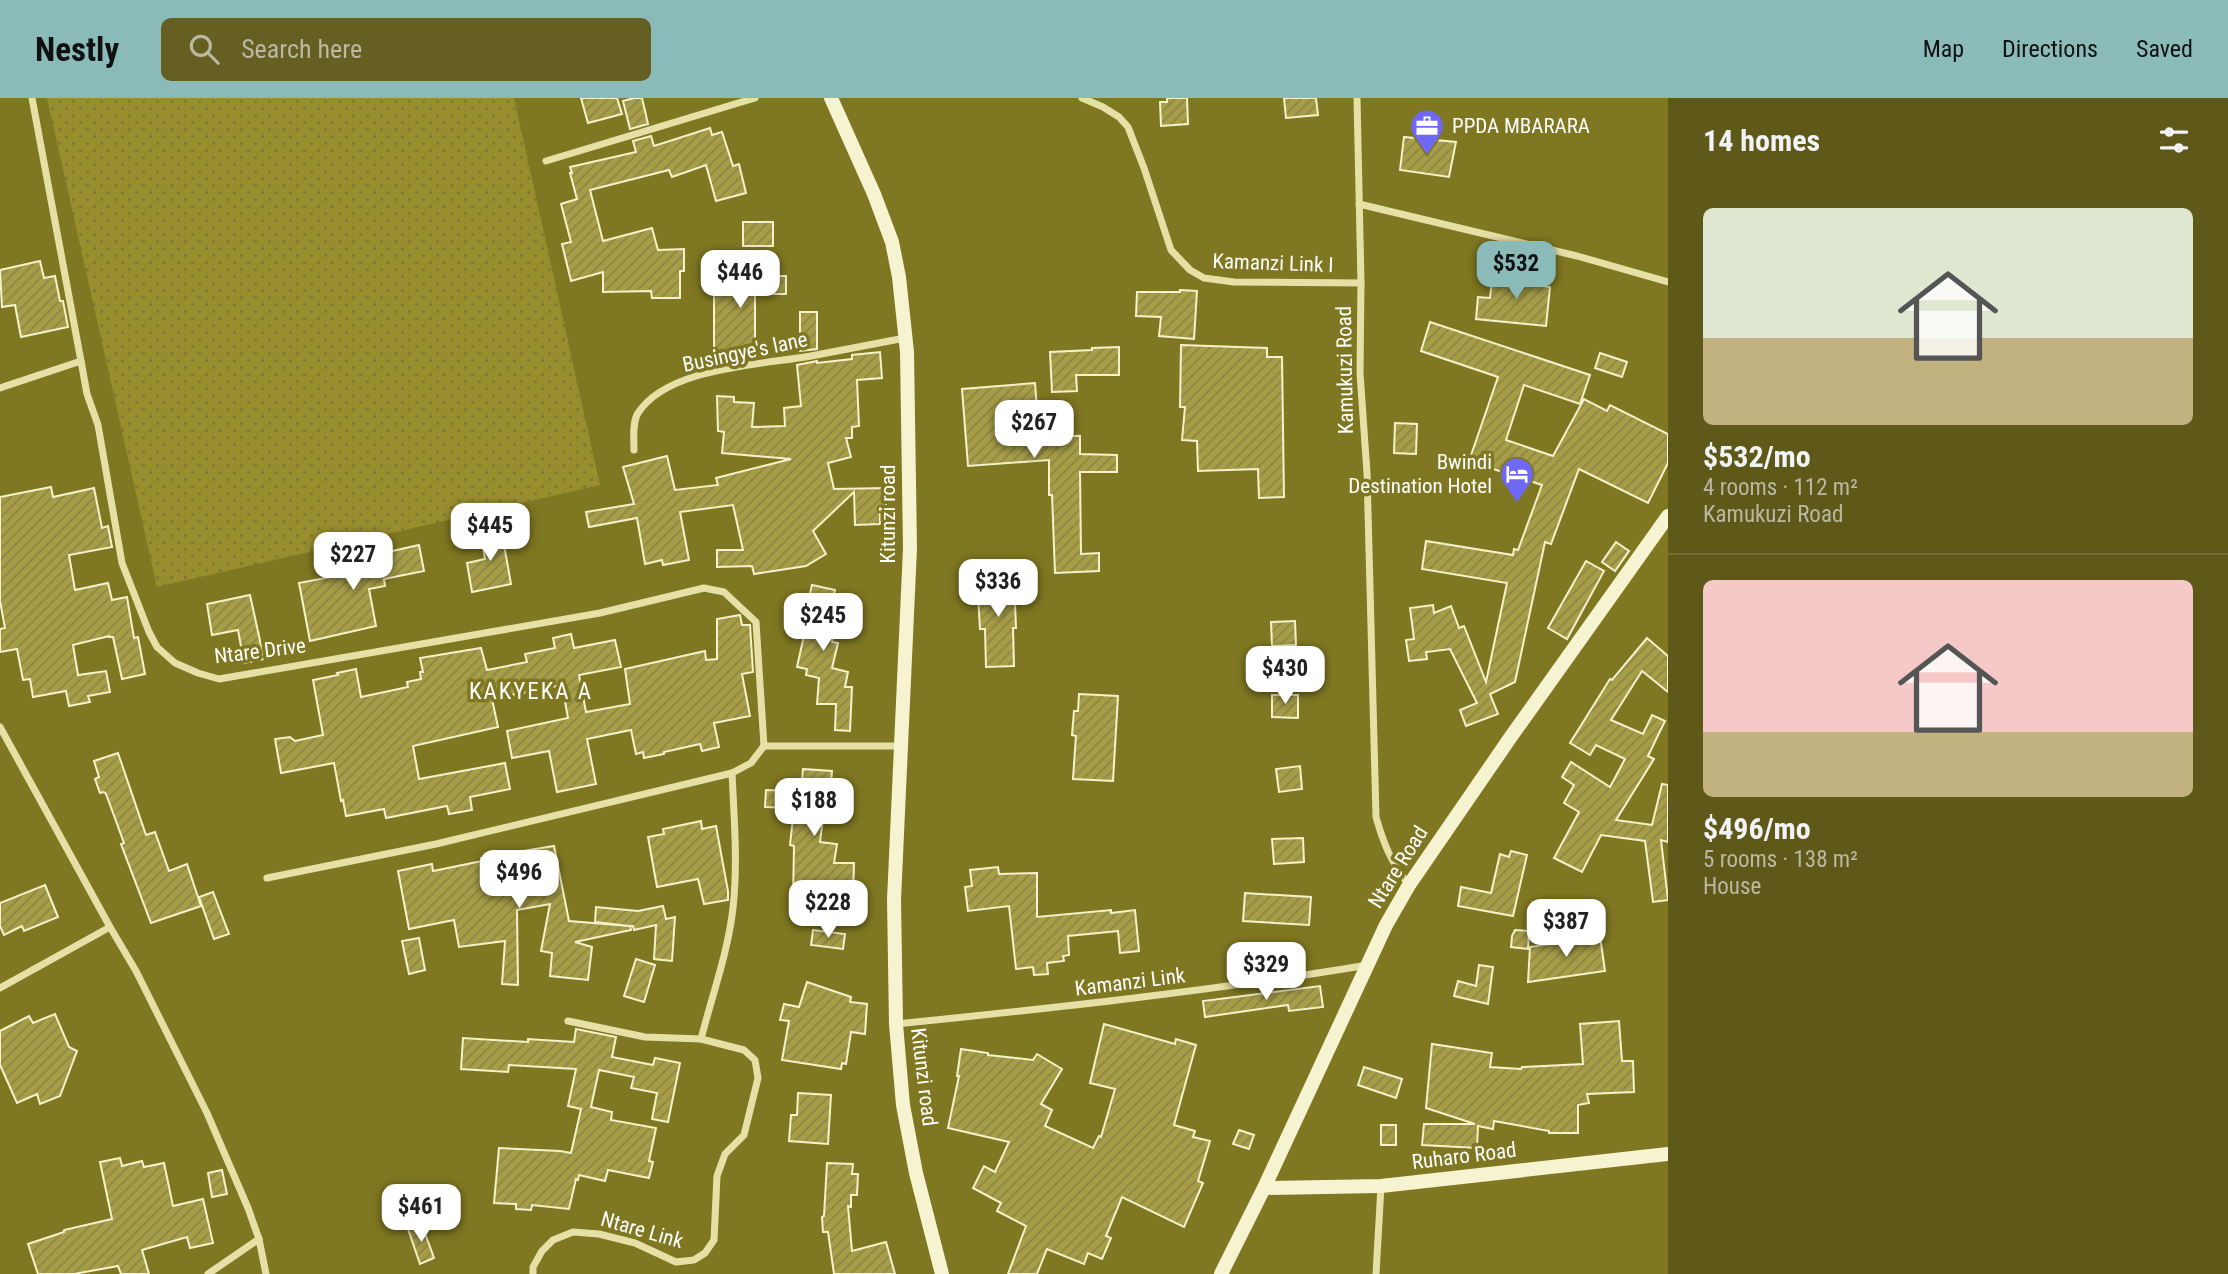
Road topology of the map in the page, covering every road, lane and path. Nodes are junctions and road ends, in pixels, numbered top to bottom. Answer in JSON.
{"nodes":[{"id":1,"x":32,"y":98,"type":"edge"},
{"id":2,"x":755,"y":98,"type":"edge"},
{"id":3,"x":831,"y":98,"type":"edge"},
{"id":4,"x":1082,"y":98,"type":"edge"},
{"id":5,"x":1357,"y":98,"type":"edge"},
{"id":6,"x":546,"y":161,"type":"dead end"},
{"id":7,"x":1359,"y":204,"type":"junction"},
{"id":8,"x":1668,"y":282,"type":"edge"},
{"id":9,"x":1361,"y":283,"type":"junction"},
{"id":10,"x":905,"y":338,"type":"junction"},
{"id":11,"x":81,"y":361,"type":"junction"},
{"id":12,"x":0,"y":388,"type":"edge"},
{"id":13,"x":634,"y":450,"type":"dead end"},
{"id":14,"x":1668,"y":516,"type":"edge"},
{"id":15,"x":0,"y":727,"type":"edge"},
{"id":16,"x":764,"y":746,"type":"junction"},
{"id":17,"x":902,"y":746,"type":"junction"},
{"id":18,"x":732,"y":772,"type":"junction"},
{"id":19,"x":267,"y":878,"type":"dead end"},
{"id":20,"x":1409,"y":885,"type":"junction"},
{"id":21,"x":110,"y":927,"type":"junction"},
{"id":22,"x":1368,"y":965,"type":"junction"},
{"id":23,"x":0,"y":988,"type":"edge"},
{"id":24,"x":568,"y":1021,"type":"dead end"},
{"id":25,"x":896,"y":1024,"type":"junction"},
{"id":26,"x":701,"y":1039,"type":"junction"},
{"id":27,"x":1668,"y":1154,"type":"edge"},
{"id":28,"x":1381,"y":1186,"type":"junction"},
{"id":29,"x":1264,"y":1188,"type":"junction"},
{"id":30,"x":259,"y":1239,"type":"junction"},
{"id":31,"x":208,"y":1274,"type":"edge"},
{"id":32,"x":266,"y":1274,"type":"edge"},
{"id":33,"x":533,"y":1274,"type":"edge"},
{"id":34,"x":942,"y":1274,"type":"edge"},
{"id":35,"x":1221,"y":1274,"type":"edge"},
{"id":36,"x":1376,"y":1274,"type":"edge"}],
"edges":[{"from":1,"to":11,"type":"street","name":"Ntare Drive"},
{"from":2,"to":6,"type":"street"},
{"from":3,"to":10,"type":"street","name":"Kitunzi road"},
{"from":4,"to":9,"type":"street","name":"Kamanzi Link I"},
{"from":5,"to":7,"type":"street","name":"Kamukuzi Road"},
{"from":7,"to":8,"type":"street"},
{"from":7,"to":9,"type":"street","name":"Kamukuzi Road"},
{"from":9,"to":20,"type":"street","name":"Kamukuzi Road"},
{"from":10,"to":13,"type":"street","name":"Busingye's lane"},
{"from":10,"to":17,"type":"street","name":"Kitunzi road"},
{"from":11,"to":12,"type":"street"},
{"from":11,"to":16,"type":"street","name":"Ntare Drive"},
{"from":14,"to":20,"type":"street","name":"Ntare Road"},
{"from":15,"to":21,"type":"street"},
{"from":16,"to":17,"type":"street"},
{"from":16,"to":18,"type":"street"},
{"from":17,"to":25,"type":"street","name":"Kitunzi road"},
{"from":18,"to":19,"type":"street"},
{"from":18,"to":26,"type":"street"},
{"from":20,"to":22,"type":"street","name":"Ntare Road"},
{"from":21,"to":23,"type":"street"},
{"from":21,"to":30,"type":"street"},
{"from":22,"to":25,"type":"street","name":"Kamanzi Link"},
{"from":22,"to":29,"type":"street","name":"Ntare Road"},
{"from":24,"to":26,"type":"street","name":"Ntare Link"},
{"from":25,"to":34,"type":"street","name":"Kitunzi road"},
{"from":26,"to":33,"type":"street","name":"Ntare Link"},
{"from":27,"to":28,"type":"street","name":"Ruharo Road"},
{"from":28,"to":29,"type":"street","name":"Ruharo Road"},
{"from":28,"to":36,"type":"street"},
{"from":29,"to":35,"type":"street","name":"Ntare Road"},
{"from":30,"to":31,"type":"street"},
{"from":30,"to":32,"type":"street"}]}
